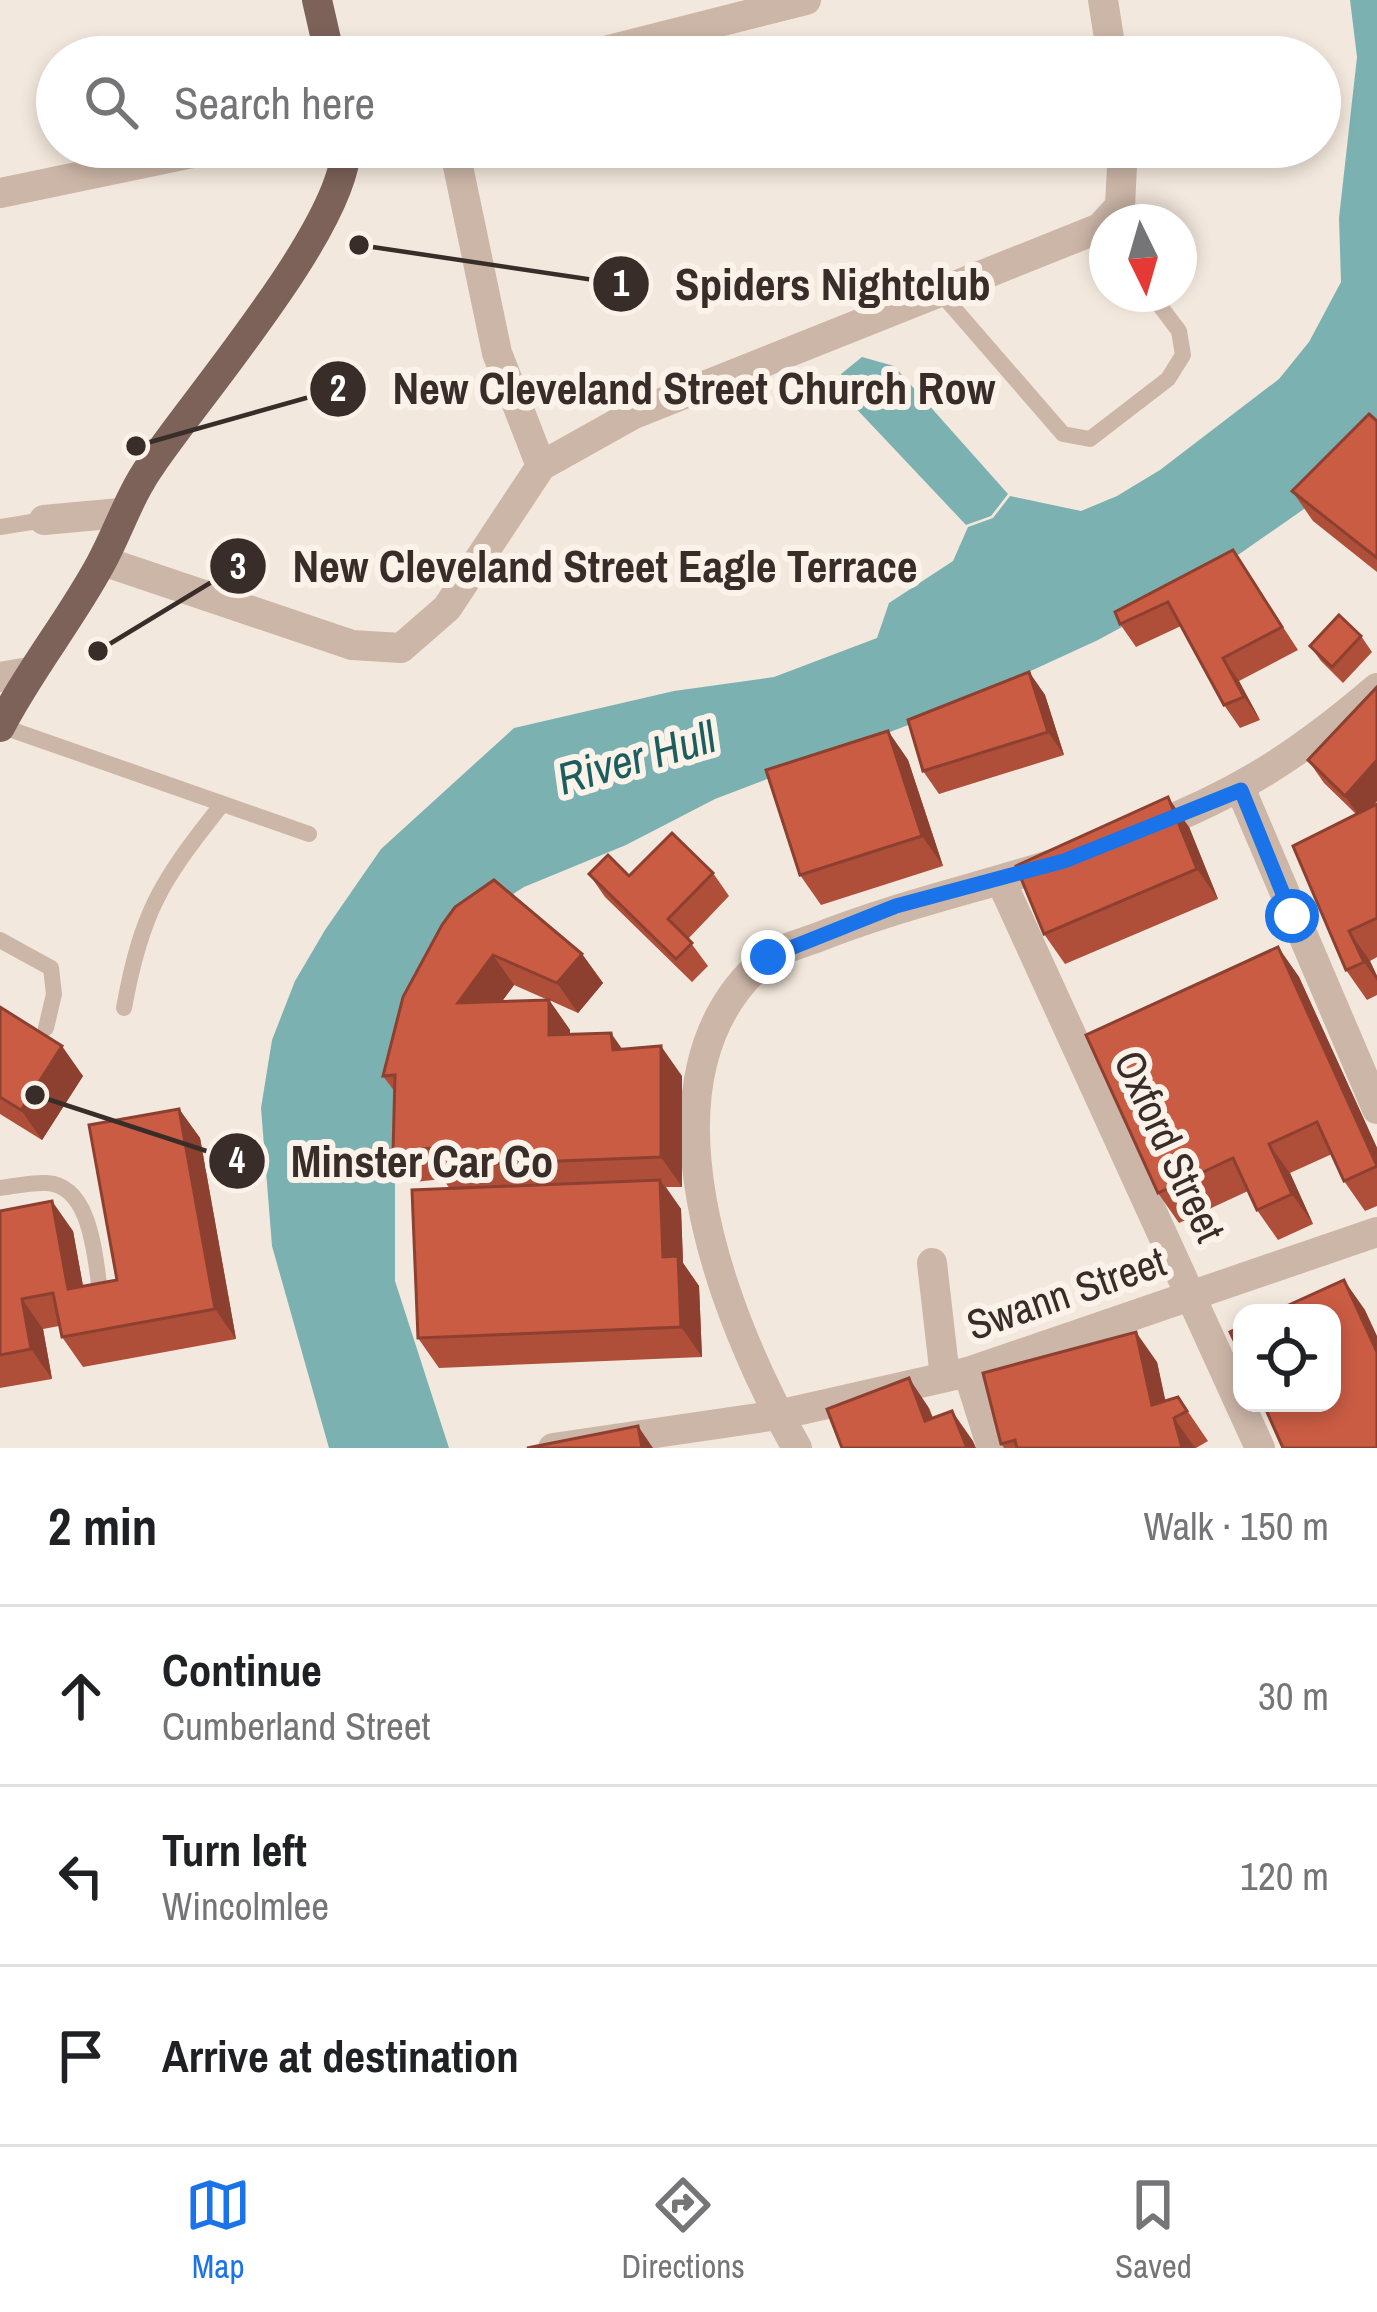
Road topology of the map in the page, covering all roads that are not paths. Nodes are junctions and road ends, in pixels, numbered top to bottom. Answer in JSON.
{"nodes":[{"id":1,"x":317,"y":0,"type":"edge"},
{"id":2,"x":806,"y":0,"type":"edge"},
{"id":3,"x":1103,"y":0,"type":"edge"},
{"id":4,"x":325,"y":36,"type":"edge"},
{"id":5,"x":664,"y":36,"type":"edge"},
{"id":6,"x":1109,"y":36,"type":"edge"},
{"id":7,"x":120,"y":168,"type":"edge"},
{"id":8,"x":345,"y":168,"type":"edge"},
{"id":9,"x":458,"y":168,"type":"edge"},
{"id":10,"x":1122,"y":168,"type":"edge"},
{"id":11,"x":0,"y":193,"type":"edge"},
{"id":12,"x":1120,"y":204,"type":"edge"},
{"id":13,"x":1089,"y":237,"type":"edge"},
{"id":14,"x":938,"y":290,"type":"junction"},
{"id":15,"x":1165,"y":312,"type":"edge"},
{"id":16,"x":542,"y":466,"type":"junction"},
{"id":17,"x":121,"y":513,"type":"junction"},
{"id":18,"x":44,"y":520,"type":"joint"},
{"id":19,"x":0,"y":527,"type":"edge"},
{"id":20,"x":103,"y":561,"type":"junction"},
{"id":21,"x":14,"y":675,"type":"edge"},
{"id":22,"x":1377,"y":688,"type":"edge"},
{"id":23,"x":0,"y":726,"type":"edge"},
{"id":24,"x":1241,"y":790,"type":"junction"},
{"id":25,"x":220,"y":807,"type":"junction"},
{"id":26,"x":309,"y":834,"type":"dead end"},
{"id":27,"x":1125,"y":838,"type":"edge"},
{"id":28,"x":1084,"y":853,"type":"edge"},
{"id":29,"x":1000,"y":881,"type":"junction"},
{"id":30,"x":0,"y":940,"type":"edge"},
{"id":31,"x":124,"y":1007,"type":"dead end"},
{"id":32,"x":46,"y":1028,"type":"dead end"},
{"id":33,"x":1377,"y":1108,"type":"edge"},
{"id":34,"x":0,"y":1188,"type":"edge"},
{"id":35,"x":1377,"y":1232,"type":"edge"},
{"id":36,"x":932,"y":1263,"type":"dead end"},
{"id":37,"x":1191,"y":1293,"type":"junction"},
{"id":38,"x":102,"y":1303,"type":"edge"},
{"id":39,"x":957,"y":1374,"type":"junction"},
{"id":40,"x":778,"y":1414,"type":"junction"},
{"id":41,"x":553,"y":1448,"type":"edge"},
{"id":42,"x":797,"y":1448,"type":"edge"},
{"id":43,"x":992,"y":1448,"type":"edge"},
{"id":44,"x":1260,"y":1448,"type":"edge"}],
"edges":[{"from":1,"to":4,"type":"main road"},
{"from":2,"to":5,"type":"street"},
{"from":3,"to":6,"type":"street"},
{"from":7,"to":11,"type":"street"},
{"from":8,"to":17,"type":"main road"},
{"from":9,"to":16,"type":"street"},
{"from":10,"to":12,"type":"street"},
{"from":13,"to":14,"type":"street"},
{"from":14,"to":15,"type":"lane"},
{"from":14,"to":16,"type":"street"},
{"from":16,"to":20,"type":"street"},
{"from":17,"to":18,"type":"street"},
{"from":17,"to":20,"type":"main road"},
{"from":18,"to":19,"type":"lane"},
{"from":20,"to":21,"type":"main road"},
{"from":21,"to":23,"type":"main road"},
{"from":22,"to":24,"type":"street"},
{"from":23,"to":25,"type":"lane"},
{"from":24,"to":27,"type":"street"},
{"from":24,"to":33,"type":"street"},
{"from":25,"to":26,"type":"lane"},
{"from":25,"to":31,"type":"lane"},
{"from":28,"to":29,"type":"street"},
{"from":29,"to":37,"type":"street","name":"Oxford Street"},
{"from":29,"to":40,"type":"street"},
{"from":30,"to":32,"type":"lane"},
{"from":34,"to":38,"type":"lane"},
{"from":35,"to":37,"type":"street","name":"Swann Street"},
{"from":36,"to":39,"type":"street"},
{"from":37,"to":39,"type":"street","name":"Swann Street"},
{"from":37,"to":44,"type":"street","name":"Oxford Street"},
{"from":39,"to":40,"type":"street","name":"Swann Street"},
{"from":39,"to":43,"type":"street"},
{"from":40,"to":41,"type":"street","name":"Swann Street"},
{"from":40,"to":42,"type":"street"}]}
